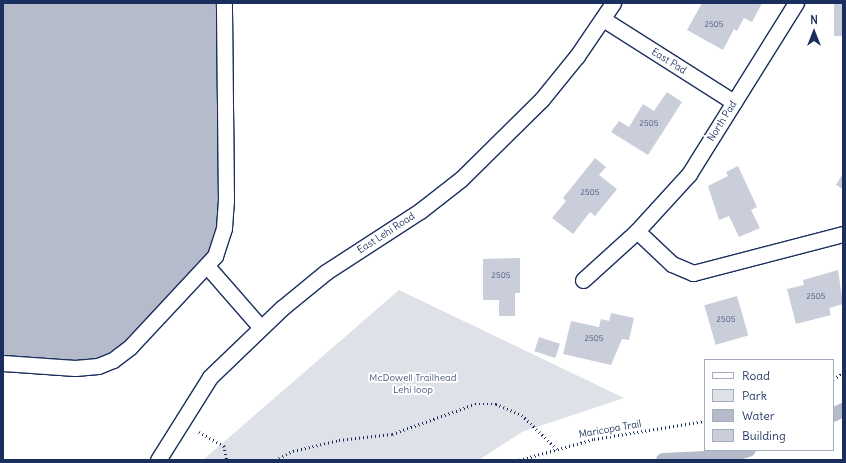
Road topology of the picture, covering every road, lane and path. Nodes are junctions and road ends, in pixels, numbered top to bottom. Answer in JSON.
{"nodes":[{"id":1,"x":224,"y":3,"type":"edge"},
{"id":2,"x":612,"y":3,"type":"edge"},
{"id":3,"x":796,"y":3,"type":"edge"},
{"id":4,"x":602,"y":19,"type":"junction"},
{"id":5,"x":734,"y":102,"type":"junction"},
{"id":6,"x":637,"y":231,"type":"junction"},
{"id":7,"x":843,"y":234,"type":"edge"},
{"id":8,"x":207,"y":266,"type":"junction"},
{"id":9,"x":583,"y":280,"type":"dead end"},
{"id":10,"x":261,"y":328,"type":"junction"},
{"id":11,"x":3,"y":363,"type":"edge"},
{"id":12,"x":843,"y":373,"type":"edge"},
{"id":13,"x":834,"y":378,"type":"edge"},
{"id":14,"x":704,"y":421,"type":"edge"},
{"id":15,"x":199,"y":432,"type":"dead end"},
{"id":16,"x":557,"y":449,"type":"junction"},
{"id":17,"x":158,"y":460,"type":"edge"},
{"id":18,"x":227,"y":460,"type":"edge"},
{"id":19,"x":275,"y":460,"type":"edge"},
{"id":20,"x":519,"y":460,"type":"edge"}],
"edges":[{"from":1,"to":8,"type":"street"},
{"from":2,"to":4,"type":"street","name":"East Lehi Road"},
{"from":3,"to":5,"type":"street","name":"North Pad"},
{"from":4,"to":5,"type":"street","name":"East Pad"},
{"from":4,"to":10,"type":"street","name":"East Lehi Road"},
{"from":5,"to":6,"type":"street","name":"North Pad"},
{"from":6,"to":7,"type":"street"},
{"from":6,"to":9,"type":"street","name":"North Pad"},
{"from":8,"to":10,"type":"street"},
{"from":8,"to":11,"type":"street"},
{"from":10,"to":17,"type":"street","name":"East Lehi Road"},
{"from":12,"to":13,"type":"path"},
{"from":14,"to":16,"type":"path","name":"Maricopa Trail"},
{"from":15,"to":18,"type":"path"},
{"from":16,"to":19,"type":"path"},
{"from":16,"to":20,"type":"path","name":"Maricopa Trail"}]}
